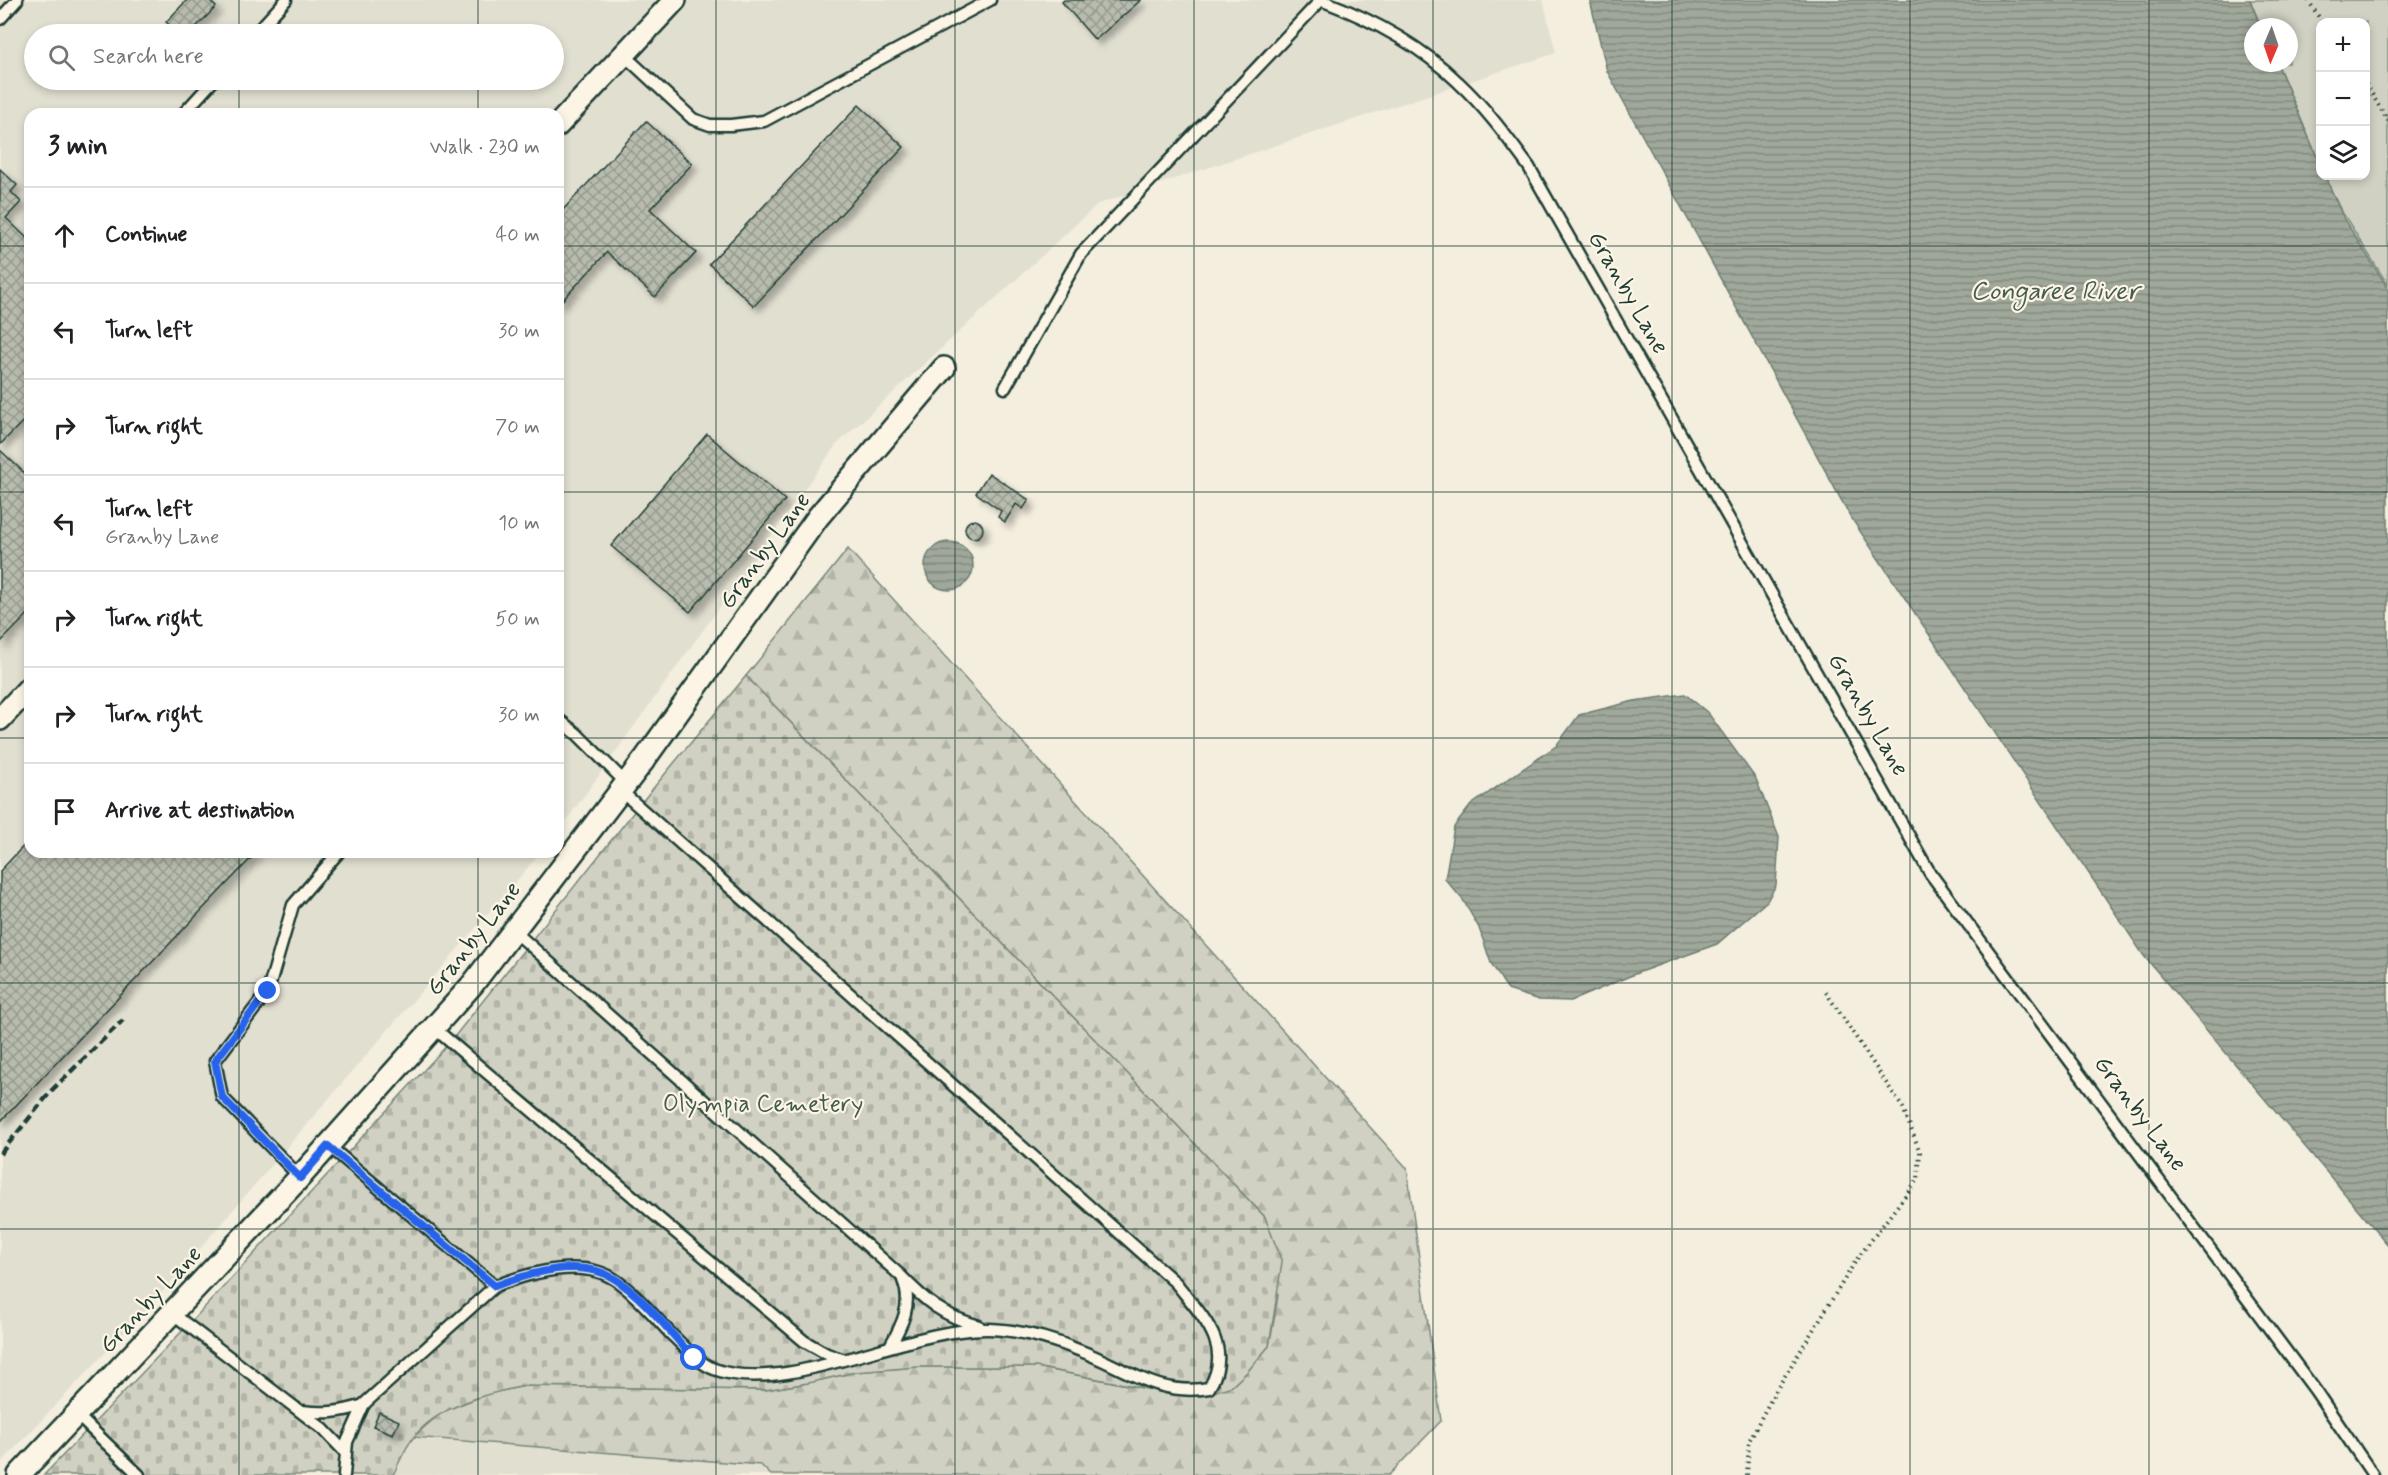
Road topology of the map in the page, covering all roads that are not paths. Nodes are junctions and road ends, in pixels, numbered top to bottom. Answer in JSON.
{"nodes":[{"id":1,"x":17,"y":0,"type":"edge"},
{"id":2,"x":286,"y":0,"type":"edge"},
{"id":3,"x":675,"y":0,"type":"edge"},
{"id":4,"x":990,"y":0,"type":"edge"},
{"id":5,"x":1321,"y":0,"type":"edge"},
{"id":6,"x":0,"y":19,"type":"edge"},
{"id":7,"x":264,"y":24,"type":"edge"},
{"id":8,"x":624,"y":55,"type":"junction"},
{"id":9,"x":205,"y":90,"type":"edge"},
{"id":10,"x":188,"y":108,"type":"edge"},
{"id":11,"x":564,"y":119,"type":"edge"},
{"id":12,"x":944,"y":368,"type":"dead end"},
{"id":13,"x":1005,"y":388,"type":"dead end"},
{"id":14,"x":24,"y":693,"type":"edge"},
{"id":15,"x":0,"y":719,"type":"edge"},
{"id":16,"x":564,"y":724,"type":"edge"},
{"id":17,"x":623,"y":786,"type":"junction"},
{"id":18,"x":334,"y":858,"type":"edge"},
{"id":19,"x":513,"y":930,"type":"junction"},
{"id":20,"x":434,"y":1028,"type":"junction"},
{"id":21,"x":328,"y":1146,"type":"junction"},
{"id":22,"x":300,"y":1178,"type":"junction"},
{"id":23,"x":900,"y":1275,"type":"junction"},
{"id":24,"x":495,"y":1286,"type":"junction"},
{"id":25,"x":172,"y":1313,"type":"junction"},
{"id":26,"x":991,"y":1329,"type":"junction"},
{"id":27,"x":809,"y":1344,"type":"junction"},
{"id":28,"x":890,"y":1346,"type":"junction"},
{"id":29,"x":842,"y":1359,"type":"junction"},
{"id":30,"x":811,"y":1367,"type":"junction"},
{"id":31,"x":364,"y":1405,"type":"junction"},
{"id":32,"x":299,"y":1411,"type":"junction"},
{"id":33,"x":76,"y":1414,"type":"junction"},
{"id":34,"x":346,"y":1453,"type":"junction"},
{"id":35,"x":19,"y":1475,"type":"edge"},
{"id":36,"x":139,"y":1475,"type":"edge"},
{"id":37,"x":344,"y":1475,"type":"edge"},
{"id":38,"x":2373,"y":1475,"type":"edge"}],
"edges":[{"from":1,"to":6,"type":"lane"},
{"from":2,"to":7,"type":"lane"},
{"from":3,"to":8,"type":"street"},
{"from":4,"to":8,"type":"lane"},
{"from":5,"to":13,"type":"lane"},
{"from":5,"to":38,"type":"lane","name":"Granby Lane"},
{"from":8,"to":11,"type":"street"},
{"from":9,"to":10,"type":"lane"},
{"from":12,"to":17,"type":"street","name":"Granby Lane"},
{"from":14,"to":15,"type":"street"},
{"from":16,"to":17,"type":"lane"},
{"from":17,"to":19,"type":"street","name":"Granby Lane"},
{"from":17,"to":26,"type":"lane"},
{"from":18,"to":22,"type":"lane"},
{"from":19,"to":20,"type":"street","name":"Granby Lane"},
{"from":19,"to":23,"type":"lane"},
{"from":20,"to":21,"type":"street","name":"Granby Lane"},
{"from":20,"to":27,"type":"lane"},
{"from":21,"to":22,"type":"street","name":"Granby Lane"},
{"from":21,"to":24,"type":"lane"},
{"from":22,"to":25,"type":"street","name":"Granby Lane"},
{"from":23,"to":26,"type":"lane"},
{"from":23,"to":28,"type":"lane"},
{"from":24,"to":30,"type":"lane"},
{"from":24,"to":31,"type":"lane"},
{"from":25,"to":32,"type":"lane"},
{"from":25,"to":33,"type":"street","name":"Granby Lane"},
{"from":26,"to":28,"type":"lane"},
{"from":27,"to":29,"type":"lane"},
{"from":27,"to":30,"type":"lane"},
{"from":28,"to":29,"type":"lane"},
{"from":29,"to":30,"type":"lane"},
{"from":31,"to":32,"type":"lane"},
{"from":31,"to":34,"type":"lane"},
{"from":32,"to":34,"type":"lane"},
{"from":33,"to":35,"type":"street","name":"Granby Lane"},
{"from":33,"to":36,"type":"lane"},
{"from":34,"to":37,"type":"lane"}]}
